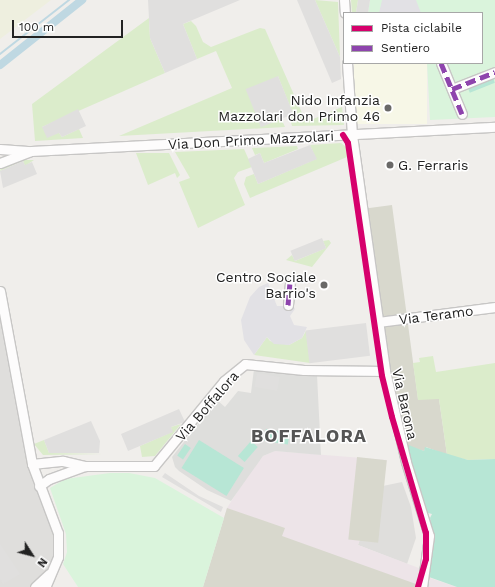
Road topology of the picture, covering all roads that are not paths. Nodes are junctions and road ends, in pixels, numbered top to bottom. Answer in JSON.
{"nodes":[{"id":1,"x":344,"y":0,"type":"edge"},
{"id":2,"x":345,"y":12,"type":"edge"},
{"id":3,"x":347,"y":64,"type":"edge"},
{"id":4,"x":441,"y":64,"type":"edge"},
{"id":5,"x":495,"y":72,"type":"edge"},
{"id":6,"x":452,"y":89,"type":"junction"},
{"id":7,"x":462,"y":114,"type":"dead end"},
{"id":8,"x":495,"y":127,"type":"edge"},
{"id":9,"x":352,"y":135,"type":"junction"},
{"id":10,"x":0,"y":149,"type":"edge"},
{"id":11,"x":31,"y":151,"type":"junction"},
{"id":12,"x":0,"y":163,"type":"edge"},
{"id":13,"x":290,"y":284,"type":"dead end"},
{"id":14,"x":0,"y":291,"type":"edge"},
{"id":15,"x":288,"y":306,"type":"dead end"},
{"id":16,"x":495,"y":307,"type":"edge"},
{"id":17,"x":378,"y":322,"type":"junction"},
{"id":18,"x":385,"y":371,"type":"junction"},
{"id":19,"x":32,"y":464,"type":"junction"},
{"id":20,"x":85,"y":466,"type":"junction"},
{"id":21,"x":39,"y":486,"type":"junction"},
{"id":22,"x":51,"y":572,"type":"junction"},
{"id":23,"x":35,"y":587,"type":"edge"},
{"id":24,"x":45,"y":587,"type":"edge"},
{"id":25,"x":422,"y":587,"type":"edge"}],
"edges":[{"from":1,"to":2,"type":"street"},
{"from":3,"to":9,"type":"street","name":"Via Barona"},
{"from":4,"to":6,"type":"street"},
{"from":5,"to":6,"type":"street"},
{"from":6,"to":7,"type":"street"},
{"from":8,"to":9,"type":"street","name":"Via Don Primo Mazzolari"},
{"from":9,"to":11,"type":"street","name":"Via Don Primo Mazzolari"},
{"from":9,"to":17,"type":"street","name":"Via Barona"},
{"from":10,"to":11,"type":"street","name":"Via Don Primo Mazzolari"},
{"from":11,"to":12,"type":"street","name":"Via Don Primo Mazzolari"},
{"from":13,"to":15,"type":"street"},
{"from":14,"to":19,"type":"street"},
{"from":16,"to":17,"type":"street","name":"Via Teramo"},
{"from":17,"to":18,"type":"street","name":"Via Barona"},
{"from":18,"to":20,"type":"street","name":"Via Boffalora"},
{"from":18,"to":25,"type":"street","name":"Via Barona"},
{"from":19,"to":20,"type":"street","name":"Via Boffalora"},
{"from":19,"to":21,"type":"street"},
{"from":20,"to":21,"type":"street","name":"Via Boffalora"},
{"from":21,"to":22,"type":"street"},
{"from":22,"to":23,"type":"street"},
{"from":22,"to":24,"type":"street"}]}
